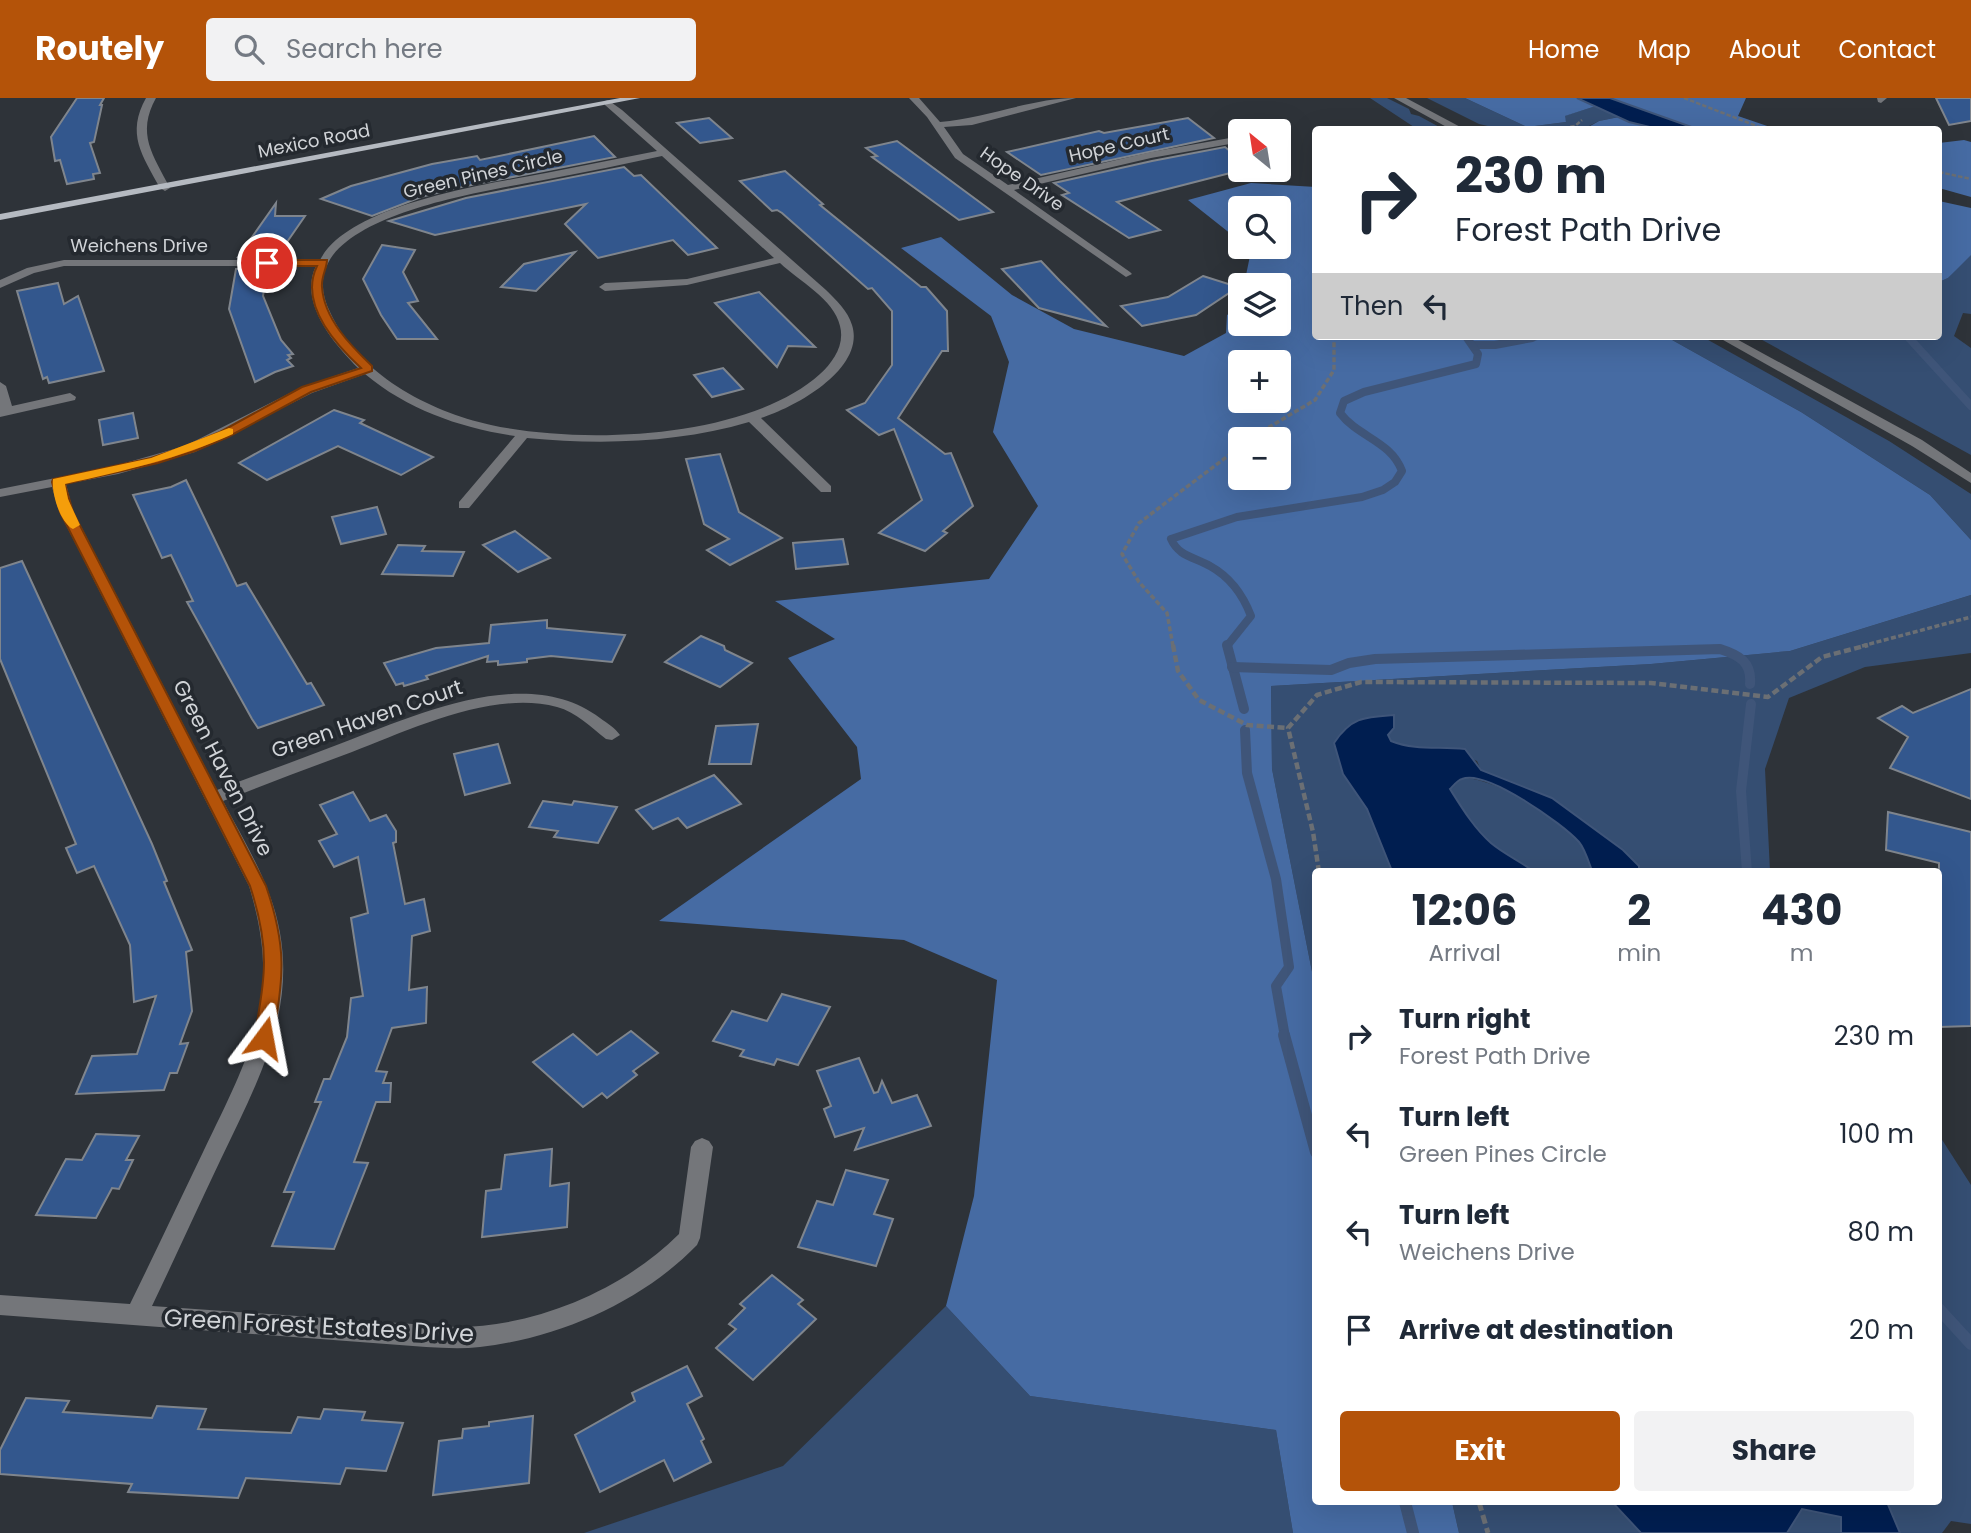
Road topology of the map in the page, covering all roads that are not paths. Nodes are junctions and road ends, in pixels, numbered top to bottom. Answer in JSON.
{"nodes":[{"id":1,"x":151,"y":98,"type":"edge"},
{"id":2,"x":635,"y":98,"type":"edge"},
{"id":3,"x":914,"y":98,"type":"edge"},
{"id":4,"x":1071,"y":98,"type":"edge"},
{"id":5,"x":1399,"y":98,"type":"edge"},
{"id":6,"x":608,"y":103,"type":"junction"},
{"id":7,"x":936,"y":125,"type":"junction"},
{"id":8,"x":1453,"y":126,"type":"edge"},
{"id":9,"x":1228,"y":141,"type":"edge"},
{"id":10,"x":664,"y":153,"type":"junction"},
{"id":11,"x":164,"y":188,"type":"junction"},
{"id":12,"x":1006,"y":190,"type":"junction"},
{"id":13,"x":0,"y":217,"type":"edge"},
{"id":14,"x":783,"y":259,"type":"junction"},
{"id":15,"x":323,"y":262,"type":"junction"},
{"id":16,"x":1126,"y":274,"type":"dead end"},
{"id":17,"x":0,"y":284,"type":"edge"},
{"id":18,"x":605,"y":287,"type":"dead end"},
{"id":19,"x":1729,"y":340,"type":"edge"},
{"id":20,"x":368,"y":369,"type":"junction"},
{"id":21,"x":0,"y":386,"type":"edge"},
{"id":22,"x":70,"y":397,"type":"dead end"},
{"id":23,"x":3,"y":413,"type":"edge"},
{"id":24,"x":752,"y":417,"type":"junction"},
{"id":25,"x":524,"y":434,"type":"junction"},
{"id":26,"x":1971,"y":478,"type":"edge"},
{"id":27,"x":58,"y":482,"type":"junction"},
{"id":28,"x":826,"y":489,"type":"dead end"},
{"id":29,"x":0,"y":493,"type":"edge"},
{"id":30,"x":464,"y":505,"type":"dead end"},
{"id":31,"x":612,"y":735,"type":"dead end"},
{"id":32,"x":213,"y":798,"type":"junction"},
{"id":33,"x":702,"y":1147,"type":"dead end"},
{"id":34,"x":0,"y":1305,"type":"edge"},
{"id":35,"x":136,"y":1316,"type":"junction"}],
"edges":[{"from":1,"to":11,"type":"street"},
{"from":2,"to":6,"type":"main road","name":"Mexico Road"},
{"from":3,"to":7,"type":"street","name":"Hope Drive"},
{"from":4,"to":7,"type":"street"},
{"from":5,"to":8,"type":"street"},
{"from":6,"to":10,"type":"street"},
{"from":6,"to":11,"type":"main road","name":"Mexico Road"},
{"from":7,"to":12,"type":"street","name":"Hope Drive"},
{"from":9,"to":12,"type":"street","name":"Hope Court"},
{"from":10,"to":14,"type":"street"},
{"from":10,"to":15,"type":"street","name":"Green Pines Circle"},
{"from":11,"to":13,"type":"main road","name":"Mexico Road"},
{"from":12,"to":16,"type":"street","name":"Hope Drive"},
{"from":14,"to":18,"type":"street"},
{"from":14,"to":24,"type":"street"},
{"from":15,"to":17,"type":"street","name":"Weichens Drive"},
{"from":15,"to":20,"type":"street"},
{"from":19,"to":26,"type":"street"},
{"from":20,"to":25,"type":"street"},
{"from":20,"to":27,"type":"street"},
{"from":21,"to":23,"type":"street"},
{"from":22,"to":23,"type":"street"},
{"from":24,"to":25,"type":"street"},
{"from":24,"to":28,"type":"street"},
{"from":25,"to":30,"type":"street"},
{"from":27,"to":29,"type":"street"},
{"from":27,"to":32,"type":"street","name":"Green Haven Drive"},
{"from":31,"to":32,"type":"street","name":"Green Haven Court"},
{"from":32,"to":35,"type":"street","name":"Green Haven Drive"},
{"from":33,"to":35,"type":"street","name":"Green Forest Estates Drive"},
{"from":34,"to":35,"type":"street","name":"Green Forest Estates Drive"}]}
